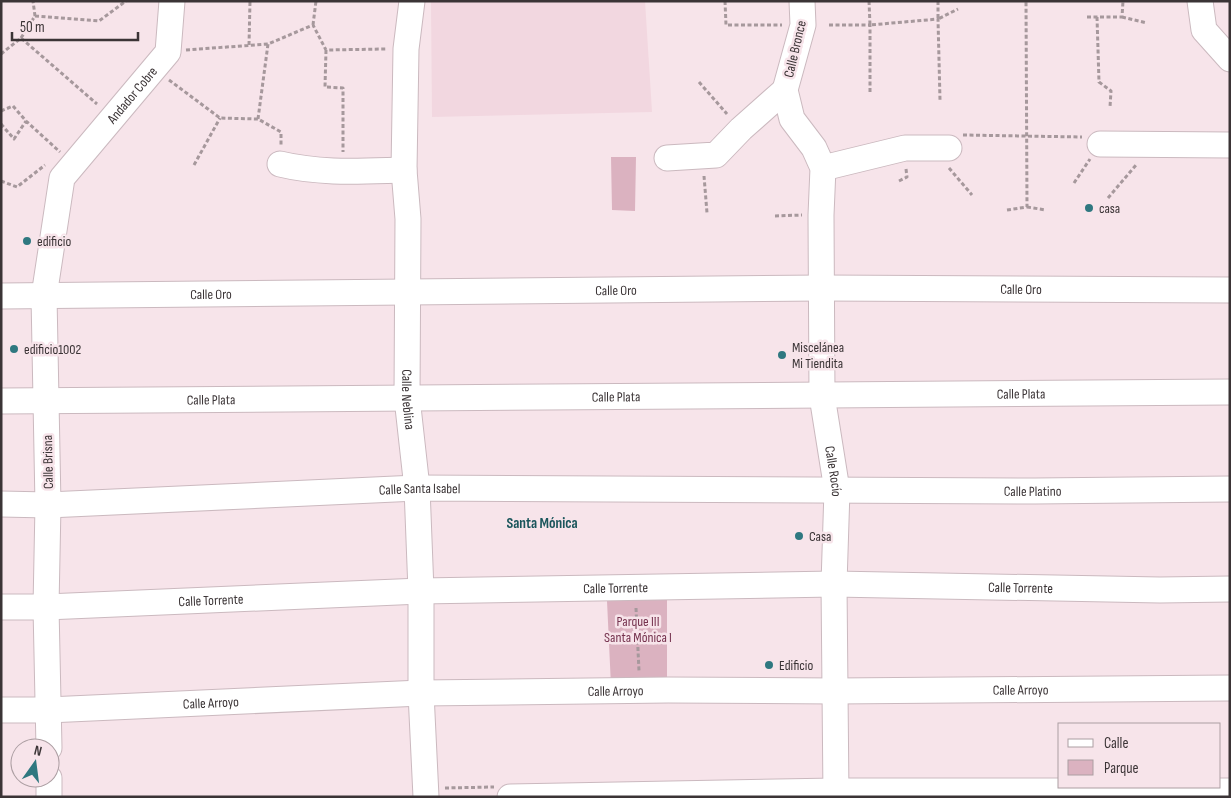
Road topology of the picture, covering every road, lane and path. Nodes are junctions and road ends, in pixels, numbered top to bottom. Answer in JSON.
{"nodes":[{"id":1,"x":33,"y":1,"type":"edge"},
{"id":2,"x":126,"y":1,"type":"edge"},
{"id":3,"x":172,"y":1,"type":"edge"},
{"id":4,"x":250,"y":1,"type":"edge"},
{"id":5,"x":316,"y":1,"type":"edge"},
{"id":6,"x":412,"y":1,"type":"edge"},
{"id":7,"x":725,"y":1,"type":"edge"},
{"id":8,"x":869,"y":1,"type":"edge"},
{"id":9,"x":938,"y":1,"type":"edge"},
{"id":10,"x":1026,"y":1,"type":"edge"},
{"id":11,"x":1123,"y":1,"type":"edge"},
{"id":12,"x":1200,"y":1,"type":"edge"},
{"id":13,"x":958,"y":9,"type":"dead end"},
{"id":14,"x":803,"y":13,"type":"edge"},
{"id":15,"x":35,"y":16,"type":"junction"},
{"id":16,"x":1087,"y":17,"type":"dead end"},
{"id":17,"x":1097,"y":17,"type":"junction"},
{"id":18,"x":1122,"y":17,"type":"junction"},
{"id":19,"x":938,"y":19,"type":"junction"},
{"id":20,"x":1148,"y":23,"type":"dead end"},
{"id":21,"x":312,"y":25,"type":"junction"},
{"id":22,"x":829,"y":25,"type":"dead end"},
{"id":23,"x":870,"y":25,"type":"junction"},
{"id":24,"x":21,"y":38,"type":"junction"},
{"id":25,"x":268,"y":44,"type":"junction"},
{"id":26,"x":250,"y":45,"type":"junction"},
{"id":27,"x":406,"y":49,"type":"junction"},
{"id":28,"x":326,"y":50,"type":"junction"},
{"id":29,"x":1,"y":54,"type":"edge"},
{"id":30,"x":1230,"y":59,"type":"edge"},
{"id":31,"x":161,"y":60,"type":"junction"},
{"id":32,"x":699,"y":82,"type":"dead end"},
{"id":33,"x":785,"y":90,"type":"junction"},
{"id":34,"x":870,"y":92,"type":"dead end"},
{"id":35,"x":940,"y":100,"type":"dead end"},
{"id":36,"x":1110,"y":107,"type":"dead end"},
{"id":37,"x":1,"y":112,"type":"edge"},
{"id":38,"x":113,"y":118,"type":"junction"},
{"id":39,"x":220,"y":118,"type":"junction"},
{"id":40,"x":258,"y":119,"type":"junction"},
{"id":41,"x":26,"y":122,"type":"junction"},
{"id":42,"x":1,"y":124,"type":"edge"},
{"id":43,"x":741,"y":129,"type":"junction"},
{"id":44,"x":1028,"y":135,"type":"junction"},
{"id":45,"x":1100,"y":144,"type":"junction"},
{"id":46,"x":1154,"y":144,"type":"junction"},
{"id":47,"x":1230,"y":145,"type":"edge"},
{"id":48,"x":941,"y":148,"type":"junction"},
{"id":49,"x":667,"y":158,"type":"dead end"},
{"id":50,"x":819,"y":158,"type":"junction"},
{"id":51,"x":280,"y":164,"type":"joint"},
{"id":52,"x":194,"y":165,"type":"dead end"},
{"id":53,"x":54,"y":167,"type":"junction"},
{"id":54,"x":404,"y":170,"type":"junction"},
{"id":55,"x":344,"y":171,"type":"junction"},
{"id":56,"x":704,"y":174,"type":"dead end"},
{"id":57,"x":1,"y":180,"type":"edge"},
{"id":58,"x":1074,"y":183,"type":"dead end"},
{"id":59,"x":972,"y":195,"type":"dead end"},
{"id":60,"x":1108,"y":198,"type":"dead end"},
{"id":61,"x":1027,"y":206,"type":"junction"},
{"id":62,"x":1007,"y":210,"type":"dead end"},
{"id":63,"x":1046,"y":210,"type":"dead end"},
{"id":64,"x":707,"y":213,"type":"dead end"},
{"id":65,"x":821,"y":215,"type":"junction"},
{"id":66,"x":775,"y":216,"type":"dead end"},
{"id":67,"x":822,"y":288,"type":"junction"},
{"id":68,"x":1230,"y":290,"type":"edge"},
{"id":69,"x":408,"y":293,"type":"junction"},
{"id":70,"x":1,"y":296,"type":"edge"},
{"id":71,"x":44,"y":296,"type":"junction"},
{"id":72,"x":1230,"y":392,"type":"edge"},
{"id":73,"x":822,"y":396,"type":"junction"},
{"id":74,"x":407,"y":398,"type":"junction"},
{"id":75,"x":47,"y":400,"type":"junction"},
{"id":76,"x":1,"y":401,"type":"edge"},
{"id":77,"x":417,"y":488,"type":"junction"},
{"id":78,"x":1230,"y":489,"type":"edge"},
{"id":79,"x":837,"y":490,"type":"junction"},
{"id":80,"x":1,"y":504,"type":"edge"},
{"id":81,"x":48,"y":505,"type":"junction"},
{"id":82,"x":834,"y":584,"type":"junction"},
{"id":83,"x":1230,"y":589,"type":"edge"},
{"id":84,"x":421,"y":591,"type":"junction"},
{"id":85,"x":636,"y":600,"type":"dead end"},
{"id":86,"x":1,"y":607,"type":"edge"},
{"id":87,"x":46,"y":607,"type":"junction"},
{"id":88,"x":639,"y":675,"type":"dead end"},
{"id":89,"x":1230,"y":688,"type":"edge"},
{"id":90,"x":836,"y":691,"type":"junction"},
{"id":91,"x":421,"y":693,"type":"junction"},
{"id":92,"x":1,"y":710,"type":"edge"},
{"id":93,"x":48,"y":710,"type":"junction"},
{"id":94,"x":49,"y":738,"type":"edge"},
{"id":95,"x":1230,"y":791,"type":"edge"},
{"id":96,"x":836,"y":794,"type":"edge"},
{"id":97,"x":426,"y":797,"type":"edge"},
{"id":98,"x":510,"y":797,"type":"edge"}],
"edges":[{"from":1,"to":15,"type":"path"},
{"from":2,"to":15,"type":"path"},
{"from":3,"to":31,"type":"street"},
{"from":4,"to":26,"type":"path"},
{"from":5,"to":21,"type":"path"},
{"from":6,"to":27,"type":"street","name":"Calle Neblina"},
{"from":7,"to":14,"type":"path"},
{"from":8,"to":23,"type":"path"},
{"from":9,"to":19,"type":"path"},
{"from":10,"to":44,"type":"path"},
{"from":11,"to":18,"type":"path"},
{"from":12,"to":30,"type":"street"},
{"from":13,"to":19,"type":"path"},
{"from":14,"to":33,"type":"street","name":"Calle Bronce"},
{"from":15,"to":24,"type":"path"},
{"from":16,"to":17,"type":"path"},
{"from":17,"to":18,"type":"path"},
{"from":17,"to":36,"type":"path"},
{"from":18,"to":20,"type":"path"},
{"from":19,"to":23,"type":"path"},
{"from":19,"to":35,"type":"path"},
{"from":21,"to":25,"type":"path"},
{"from":21,"to":28,"type":"path"},
{"from":22,"to":23,"type":"path"},
{"from":23,"to":34,"type":"path"},
{"from":24,"to":29,"type":"path"},
{"from":24,"to":38,"type":"path"},
{"from":25,"to":26,"type":"path"},
{"from":25,"to":40,"type":"path"},
{"from":26,"to":31,"type":"path"},
{"from":27,"to":28,"type":"path"},
{"from":27,"to":54,"type":"street","name":"Calle Neblina"},
{"from":28,"to":55,"type":"path"},
{"from":31,"to":38,"type":"street","name":"Andador Cobre"},
{"from":31,"to":39,"type":"path"},
{"from":32,"to":43,"type":"path"},
{"from":33,"to":43,"type":"street"},
{"from":33,"to":50,"type":"street","name":"Calle Bronce"},
{"from":37,"to":41,"type":"path"},
{"from":38,"to":53,"type":"street","name":"Andador Cobre"},
{"from":39,"to":40,"type":"path"},
{"from":39,"to":52,"type":"path"},
{"from":40,"to":51,"type":"path"},
{"from":41,"to":42,"type":"path"},
{"from":41,"to":53,"type":"path"},
{"from":43,"to":49,"type":"street"},
{"from":44,"to":45,"type":"path"},
{"from":44,"to":48,"type":"path"},
{"from":44,"to":61,"type":"path"},
{"from":45,"to":46,"type":"street"},
{"from":45,"to":58,"type":"path"},
{"from":46,"to":47,"type":"street"},
{"from":46,"to":60,"type":"path"},
{"from":48,"to":50,"type":"street"},
{"from":48,"to":59,"type":"path"},
{"from":50,"to":65,"type":"street","name":"Calle Rocío"},
{"from":51,"to":55,"type":"street"},
{"from":53,"to":57,"type":"path"},
{"from":53,"to":71,"type":"street","name":"Calle Brisna"},
{"from":54,"to":55,"type":"street"},
{"from":54,"to":69,"type":"street","name":"Calle Neblina"},
{"from":56,"to":64,"type":"path"},
{"from":61,"to":62,"type":"path"},
{"from":61,"to":63,"type":"path"},
{"from":65,"to":66,"type":"path"},
{"from":65,"to":67,"type":"street","name":"Calle Rocío"},
{"from":67,"to":68,"type":"street","name":"Calle Oro"},
{"from":67,"to":69,"type":"street","name":"Calle Oro"},
{"from":67,"to":73,"type":"street","name":"Calle Rocío"},
{"from":69,"to":71,"type":"street","name":"Calle Oro"},
{"from":69,"to":74,"type":"street","name":"Calle Neblina"},
{"from":70,"to":71,"type":"street","name":"Calle Oro"},
{"from":71,"to":75,"type":"street","name":"Calle Brisna"},
{"from":72,"to":73,"type":"street","name":"Calle Plata"},
{"from":73,"to":74,"type":"street","name":"Calle Plata"},
{"from":73,"to":79,"type":"street","name":"Calle Rocío"},
{"from":74,"to":75,"type":"street","name":"Calle Plata"},
{"from":74,"to":77,"type":"street","name":"Calle Neblina"},
{"from":75,"to":76,"type":"street","name":"Calle Plata"},
{"from":75,"to":81,"type":"street","name":"Calle Brisna"},
{"from":77,"to":79,"type":"street","name":"Calle Santa Isabel"},
{"from":77,"to":81,"type":"street","name":"Calle Santa Isabel"},
{"from":77,"to":84,"type":"street","name":"Calle Neblina"},
{"from":78,"to":79,"type":"street","name":"Calle Platino"},
{"from":79,"to":82,"type":"street","name":"Calle Rocío"},
{"from":80,"to":81,"type":"street","name":"Calle Santa Isabel"},
{"from":81,"to":87,"type":"street","name":"Calle Brisna"},
{"from":82,"to":83,"type":"street","name":"Calle Torrente"},
{"from":82,"to":84,"type":"street","name":"Calle Torrente"},
{"from":82,"to":90,"type":"street","name":"Calle Rocío"},
{"from":84,"to":87,"type":"street","name":"Calle Torrente"},
{"from":84,"to":91,"type":"street","name":"Calle Neblina"},
{"from":85,"to":88,"type":"path"},
{"from":86,"to":87,"type":"street","name":"Calle Torrente"},
{"from":87,"to":93,"type":"street","name":"Calle Brisna"},
{"from":89,"to":90,"type":"street","name":"Calle Arroyo"},
{"from":90,"to":91,"type":"street","name":"Calle Arroyo"},
{"from":90,"to":96,"type":"street","name":"Calle Rocío"},
{"from":91,"to":93,"type":"street","name":"Calle Arroyo"},
{"from":91,"to":97,"type":"street","name":"Calle Neblina"},
{"from":92,"to":93,"type":"street","name":"Calle Arroyo"},
{"from":93,"to":94,"type":"street","name":"Calle Brisna"},
{"from":95,"to":96,"type":"street"},
{"from":96,"to":98,"type":"street"}]}
